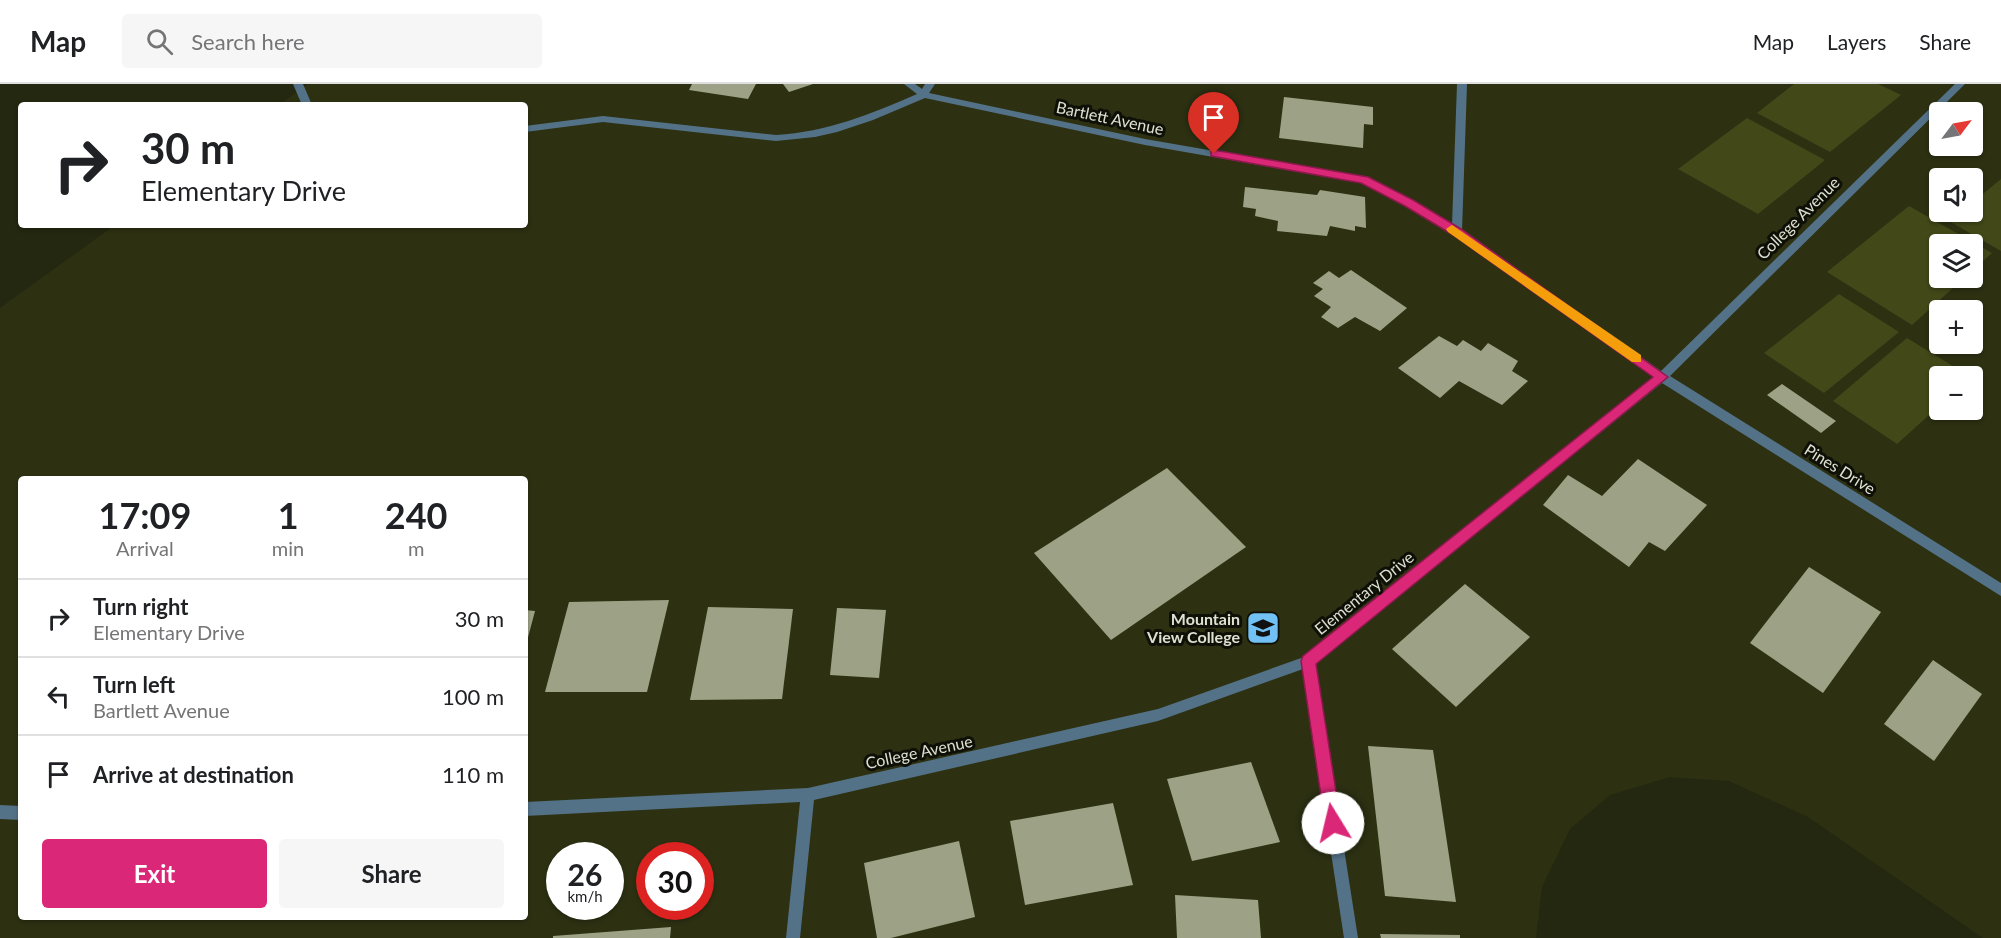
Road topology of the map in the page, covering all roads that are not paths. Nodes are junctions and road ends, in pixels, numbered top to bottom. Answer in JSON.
{"nodes":[{"id":1,"x":298,"y":84,"type":"edge"},
{"id":2,"x":909,"y":84,"type":"edge"},
{"id":3,"x":930,"y":84,"type":"edge"},
{"id":4,"x":1462,"y":84,"type":"edge"},
{"id":5,"x":1960,"y":84,"type":"edge"},
{"id":6,"x":924,"y":94,"type":"junction"},
{"id":7,"x":306,"y":102,"type":"edge"},
{"id":8,"x":528,"y":129,"type":"edge"},
{"id":9,"x":1457,"y":232,"type":"junction"},
{"id":10,"x":1662,"y":377,"type":"junction"},
{"id":11,"x":2001,"y":590,"type":"edge"},
{"id":12,"x":1308,"y":661,"type":"junction"},
{"id":13,"x":808,"y":795,"type":"junction"},
{"id":14,"x":528,"y":809,"type":"edge"},
{"id":15,"x":0,"y":812,"type":"edge"},
{"id":16,"x":18,"y":813,"type":"edge"},
{"id":17,"x":793,"y":938,"type":"edge"},
{"id":18,"x":1351,"y":938,"type":"edge"}],
"edges":[{"from":1,"to":7,"type":"street"},
{"from":2,"to":6,"type":"street"},
{"from":3,"to":6,"type":"street"},
{"from":4,"to":9,"type":"street"},
{"from":5,"to":10,"type":"street","name":"College Avenue"},
{"from":6,"to":8,"type":"street"},
{"from":6,"to":9,"type":"street","name":"Bartlett Avenue"},
{"from":9,"to":10,"type":"street","name":"Bartlett Avenue"},
{"from":10,"to":11,"type":"street","name":"Pines Drive"},
{"from":10,"to":12,"type":"street","name":"Elementary Drive"},
{"from":12,"to":13,"type":"street","name":"College Avenue"},
{"from":12,"to":18,"type":"street"},
{"from":13,"to":14,"type":"street","name":"College Avenue"},
{"from":13,"to":17,"type":"street"},
{"from":15,"to":16,"type":"street"}]}
